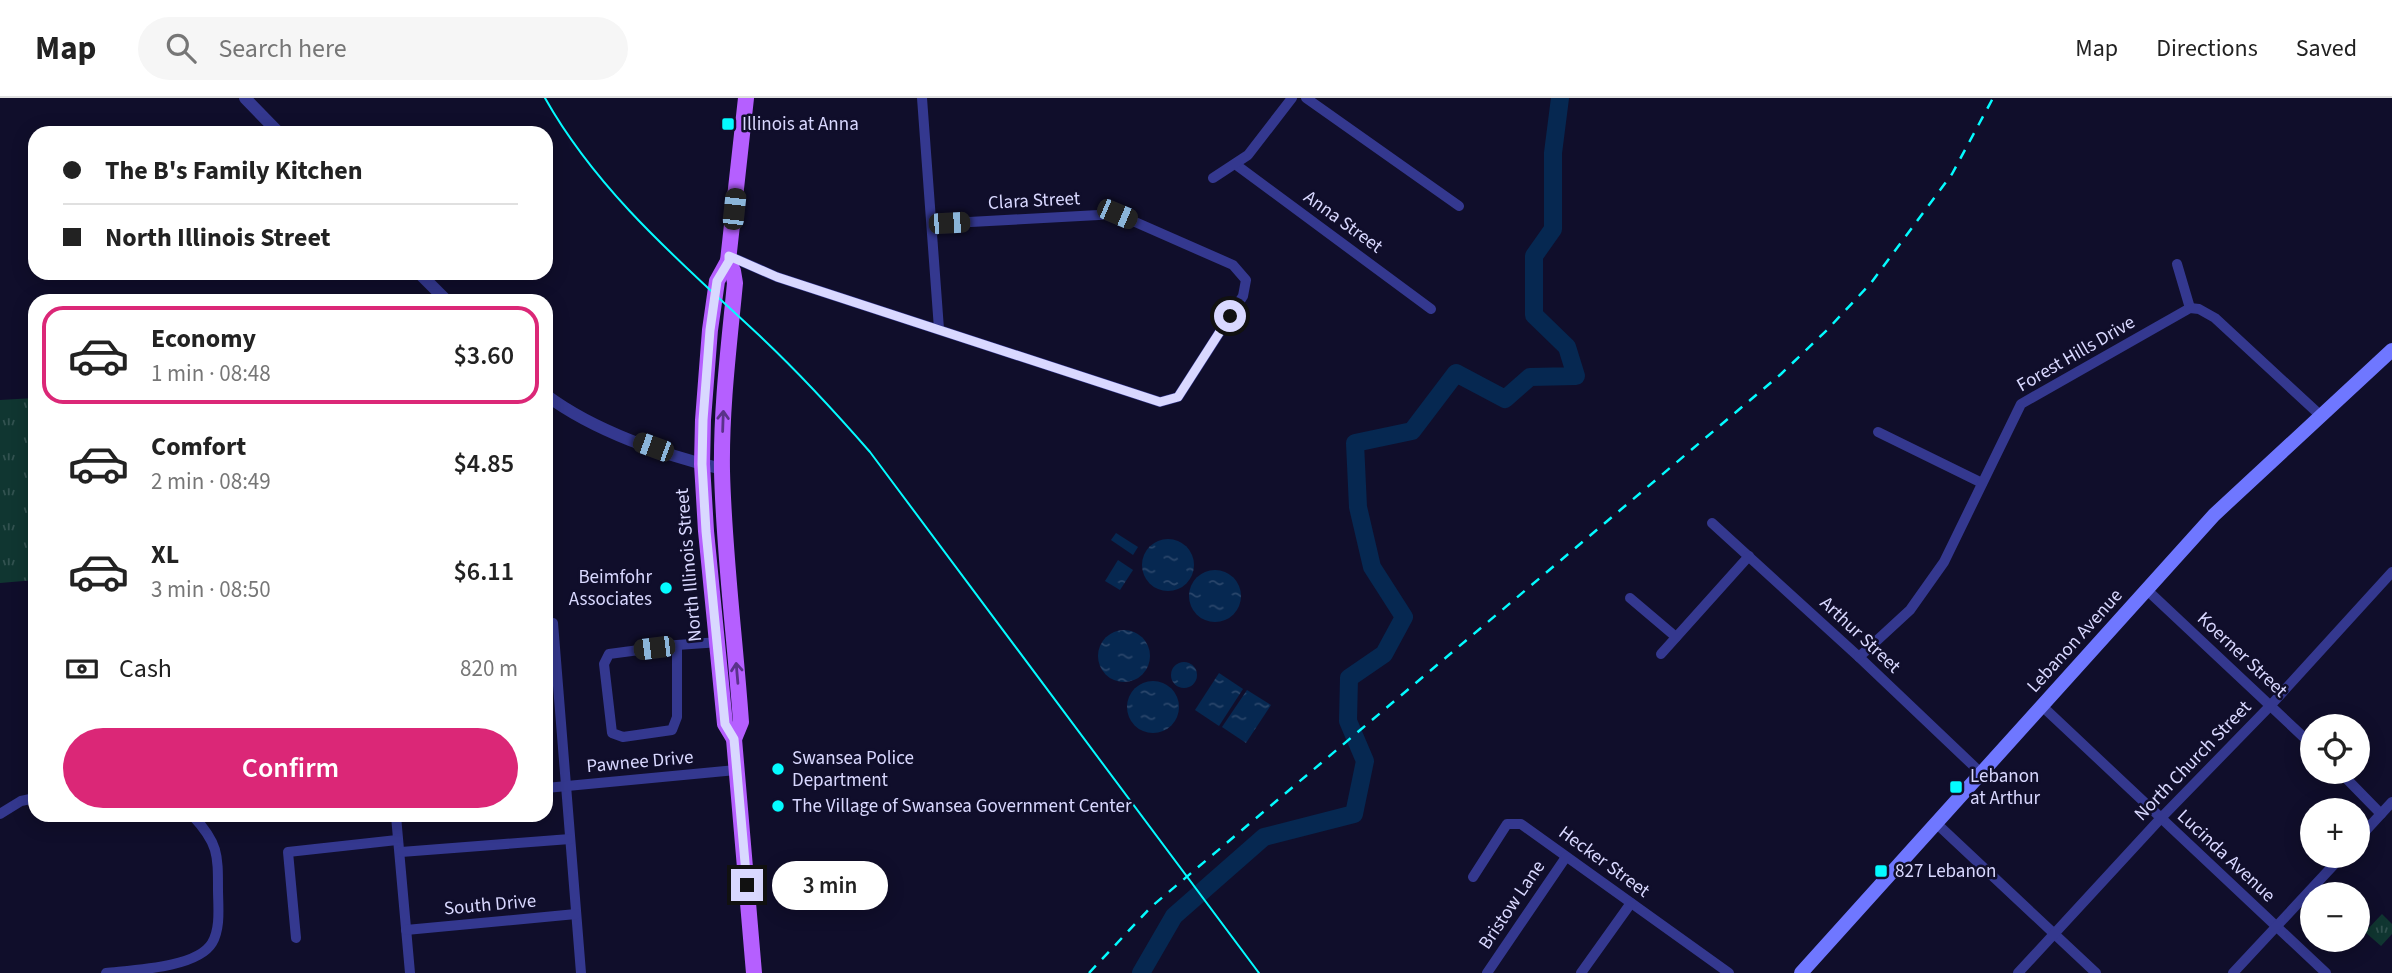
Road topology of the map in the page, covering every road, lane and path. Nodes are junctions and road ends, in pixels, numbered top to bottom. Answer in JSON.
{"nodes":[{"id":1,"x":245,"y":98,"type":"edge"},
{"id":2,"x":746,"y":98,"type":"edge"},
{"id":3,"x":922,"y":98,"type":"edge"},
{"id":4,"x":1292,"y":98,"type":"edge"},
{"id":5,"x":1306,"y":98,"type":"edge"},
{"id":6,"x":272,"y":126,"type":"edge"},
{"id":7,"x":1235,"y":164,"type":"junction"},
{"id":8,"x":1213,"y":178,"type":"dead end"},
{"id":9,"x":1459,"y":206,"type":"dead end"},
{"id":10,"x":933,"y":224,"type":"junction"},
{"id":11,"x":729,"y":259,"type":"junction"},
{"id":12,"x":2177,"y":264,"type":"dead end"},
{"id":13,"x":426,"y":280,"type":"edge"},
{"id":14,"x":440,"y":294,"type":"edge"},
{"id":15,"x":2190,"y":308,"type":"junction"},
{"id":16,"x":1431,"y":309,"type":"dead end"},
{"id":17,"x":939,"y":329,"type":"junction"},
{"id":18,"x":2392,"y":350,"type":"edge"},
{"id":19,"x":553,"y":400,"type":"edge"},
{"id":20,"x":2320,"y":415,"type":"junction"},
{"id":21,"x":1878,"y":432,"type":"dead end"},
{"id":22,"x":702,"y":464,"type":"junction"},
{"id":23,"x":722,"y":469,"type":"junction"},
{"id":24,"x":1982,"y":483,"type":"junction"},
{"id":25,"x":1713,"y":523,"type":"dead end"},
{"id":26,"x":1749,"y":556,"type":"junction"},
{"id":27,"x":2392,"y":572,"type":"edge"},
{"id":28,"x":2147,"y":590,"type":"junction"},
{"id":29,"x":1630,"y":598,"type":"dead end"},
{"id":30,"x":1676,"y":637,"type":"junction"},
{"id":31,"x":735,"y":641,"type":"junction"},
{"id":32,"x":716,"y":643,"type":"junction"},
{"id":33,"x":677,"y":645,"type":"junction"},
{"id":34,"x":553,"y":654,"type":"edge"},
{"id":35,"x":1661,"y":654,"type":"dead end"},
{"id":36,"x":1859,"y":657,"type":"junction"},
{"id":37,"x":2042,"y":706,"type":"junction"},
{"id":38,"x":2270,"y":706,"type":"junction"},
{"id":39,"x":2300,"y":734,"type":"edge"},
{"id":40,"x":734,"y":739,"type":"junction"},
{"id":41,"x":736,"y":770,"type":"junction"},
{"id":42,"x":1981,"y":773,"type":"junction"},
{"id":43,"x":2352,"y":784,"type":"edge"},
{"id":44,"x":566,"y":786,"type":"junction"},
{"id":45,"x":553,"y":787,"type":"edge"},
{"id":46,"x":28,"y":800,"type":"edge"},
{"id":47,"x":2392,"y":802,"type":"edge"},
{"id":48,"x":0,"y":814,"type":"edge"},
{"id":49,"x":2381,"y":814,"type":"junction"},
{"id":50,"x":2161,"y":818,"type":"junction"},
{"id":51,"x":197,"y":822,"type":"edge"},
{"id":52,"x":397,"y":822,"type":"edge"},
{"id":53,"x":1936,"y":823,"type":"junction"},
{"id":54,"x":2370,"y":825,"type":"edge"},
{"id":55,"x":570,"y":839,"type":"junction"},
{"id":56,"x":397,"y":840,"type":"junction"},
{"id":57,"x":401,"y":852,"type":"junction"},
{"id":58,"x":1566,"y":856,"type":"junction"},
{"id":59,"x":2331,"y":868,"type":"edge"},
{"id":60,"x":1473,"y":877,"type":"dead end"},
{"id":61,"x":1631,"y":903,"type":"junction"},
{"id":62,"x":576,"y":914,"type":"junction"},
{"id":63,"x":2276,"y":926,"type":"junction"},
{"id":64,"x":406,"y":930,"type":"junction"},
{"id":65,"x":2054,"y":934,"type":"junction"},
{"id":66,"x":296,"y":938,"type":"dead end"},
{"id":67,"x":106,"y":973,"type":"edge"},
{"id":68,"x":410,"y":973,"type":"edge"},
{"id":69,"x":580,"y":973,"type":"edge"},
{"id":70,"x":754,"y":973,"type":"edge"},
{"id":71,"x":1487,"y":973,"type":"edge"},
{"id":72,"x":1581,"y":973,"type":"edge"},
{"id":73,"x":1729,"y":973,"type":"edge"},
{"id":74,"x":1801,"y":973,"type":"edge"},
{"id":75,"x":2018,"y":973,"type":"edge"},
{"id":76,"x":2096,"y":973,"type":"edge"},
{"id":77,"x":2233,"y":973,"type":"edge"},
{"id":78,"x":2326,"y":973,"type":"edge"}],
"edges":[{"from":1,"to":6,"type":"street"},
{"from":2,"to":11,"type":"main road","name":"North Illinois Street"},
{"from":3,"to":10,"type":"street"},
{"from":4,"to":7,"type":"street"},
{"from":5,"to":9,"type":"street"},
{"from":7,"to":8,"type":"street"},
{"from":7,"to":16,"type":"street","name":"Anna Street"},
{"from":10,"to":17,"type":"street"},
{"from":10,"to":17,"type":"street","name":"Clara Street"},
{"from":11,"to":17,"type":"street"},
{"from":11,"to":22,"type":"main road","name":"North Illinois Street"},
{"from":23,"to":11,"type":"main road","name":"North Illinois Street","one_way":true},
{"from":12,"to":15,"type":"street"},
{"from":13,"to":14,"type":"street"},
{"from":15,"to":20,"type":"street"},
{"from":15,"to":24,"type":"street","name":"Forest Hills Drive"},
{"from":18,"to":20,"type":"main road","name":"Lebanon Avenue"},
{"from":19,"to":22,"type":"street"},
{"from":20,"to":28,"type":"main road","name":"Lebanon Avenue"},
{"from":21,"to":24,"type":"street"},
{"from":22,"to":23,"type":"street"},
{"from":22,"to":32,"type":"main road","name":"North Illinois Street"},
{"from":23,"to":31,"type":"main road","name":"North Illinois Street"},
{"from":24,"to":36,"type":"street","name":"Forest Hills Drive"},
{"from":25,"to":26,"type":"street","name":"Arthur Street"},
{"from":26,"to":30,"type":"street"},
{"from":26,"to":36,"type":"street","name":"Arthur Street"},
{"from":27,"to":38,"type":"street","name":"North Church Street"},
{"from":28,"to":37,"type":"main road","name":"Lebanon Avenue"},
{"from":28,"to":38,"type":"street","name":"Koerner Street"},
{"from":29,"to":30,"type":"street"},
{"from":30,"to":35,"type":"street"},
{"from":31,"to":32,"type":"street"},
{"from":40,"to":31,"type":"main road","name":"North Illinois Street","one_way":true},
{"from":32,"to":33,"type":"street"},
{"from":32,"to":40,"type":"main road","name":"North Illinois Street"},
{"from":33,"to":33,"type":"street"},
{"from":34,"to":44,"type":"street"},
{"from":36,"to":42,"type":"street","name":"Arthur Street"},
{"from":37,"to":42,"type":"main road","name":"Lebanon Avenue"},
{"from":37,"to":50,"type":"street","name":"Lucinda Avenue"},
{"from":38,"to":39,"type":"street","name":"Koerner Street"},
{"from":38,"to":50,"type":"street","name":"North Church Street"},
{"from":40,"to":41,"type":"main road","name":"North Illinois Street"},
{"from":41,"to":44,"type":"street","name":"Pawnee Drive"},
{"from":41,"to":70,"type":"main road","name":"North Illinois Street"},
{"from":42,"to":53,"type":"main road","name":"Lebanon Avenue"},
{"from":43,"to":49,"type":"street"},
{"from":44,"to":45,"type":"street","name":"Pawnee Drive"},
{"from":44,"to":55,"type":"street"},
{"from":46,"to":48,"type":"street"},
{"from":47,"to":49,"type":"street"},
{"from":49,"to":54,"type":"street"},
{"from":50,"to":63,"type":"street","name":"Lucinda Avenue"},
{"from":50,"to":65,"type":"street","name":"North Church Street"},
{"from":51,"to":67,"type":"street"},
{"from":52,"to":56,"type":"street"},
{"from":53,"to":65,"type":"street"},
{"from":53,"to":74,"type":"main road","name":"Lebanon Avenue"},
{"from":55,"to":57,"type":"street"},
{"from":55,"to":62,"type":"street"},
{"from":56,"to":57,"type":"street"},
{"from":56,"to":66,"type":"street"},
{"from":57,"to":64,"type":"street"},
{"from":58,"to":60,"type":"street","name":"Hecker Street"},
{"from":58,"to":61,"type":"street","name":"Hecker Street"},
{"from":58,"to":71,"type":"street","name":"Bristow Lane"},
{"from":59,"to":63,"type":"street"},
{"from":61,"to":72,"type":"street"},
{"from":61,"to":73,"type":"street","name":"Hecker Street"},
{"from":62,"to":64,"type":"street","name":"South Drive"},
{"from":62,"to":69,"type":"street"},
{"from":63,"to":77,"type":"street"},
{"from":63,"to":78,"type":"street","name":"Lucinda Avenue"},
{"from":64,"to":68,"type":"street"},
{"from":65,"to":75,"type":"street","name":"North Church Street"},
{"from":65,"to":76,"type":"street"}]}
